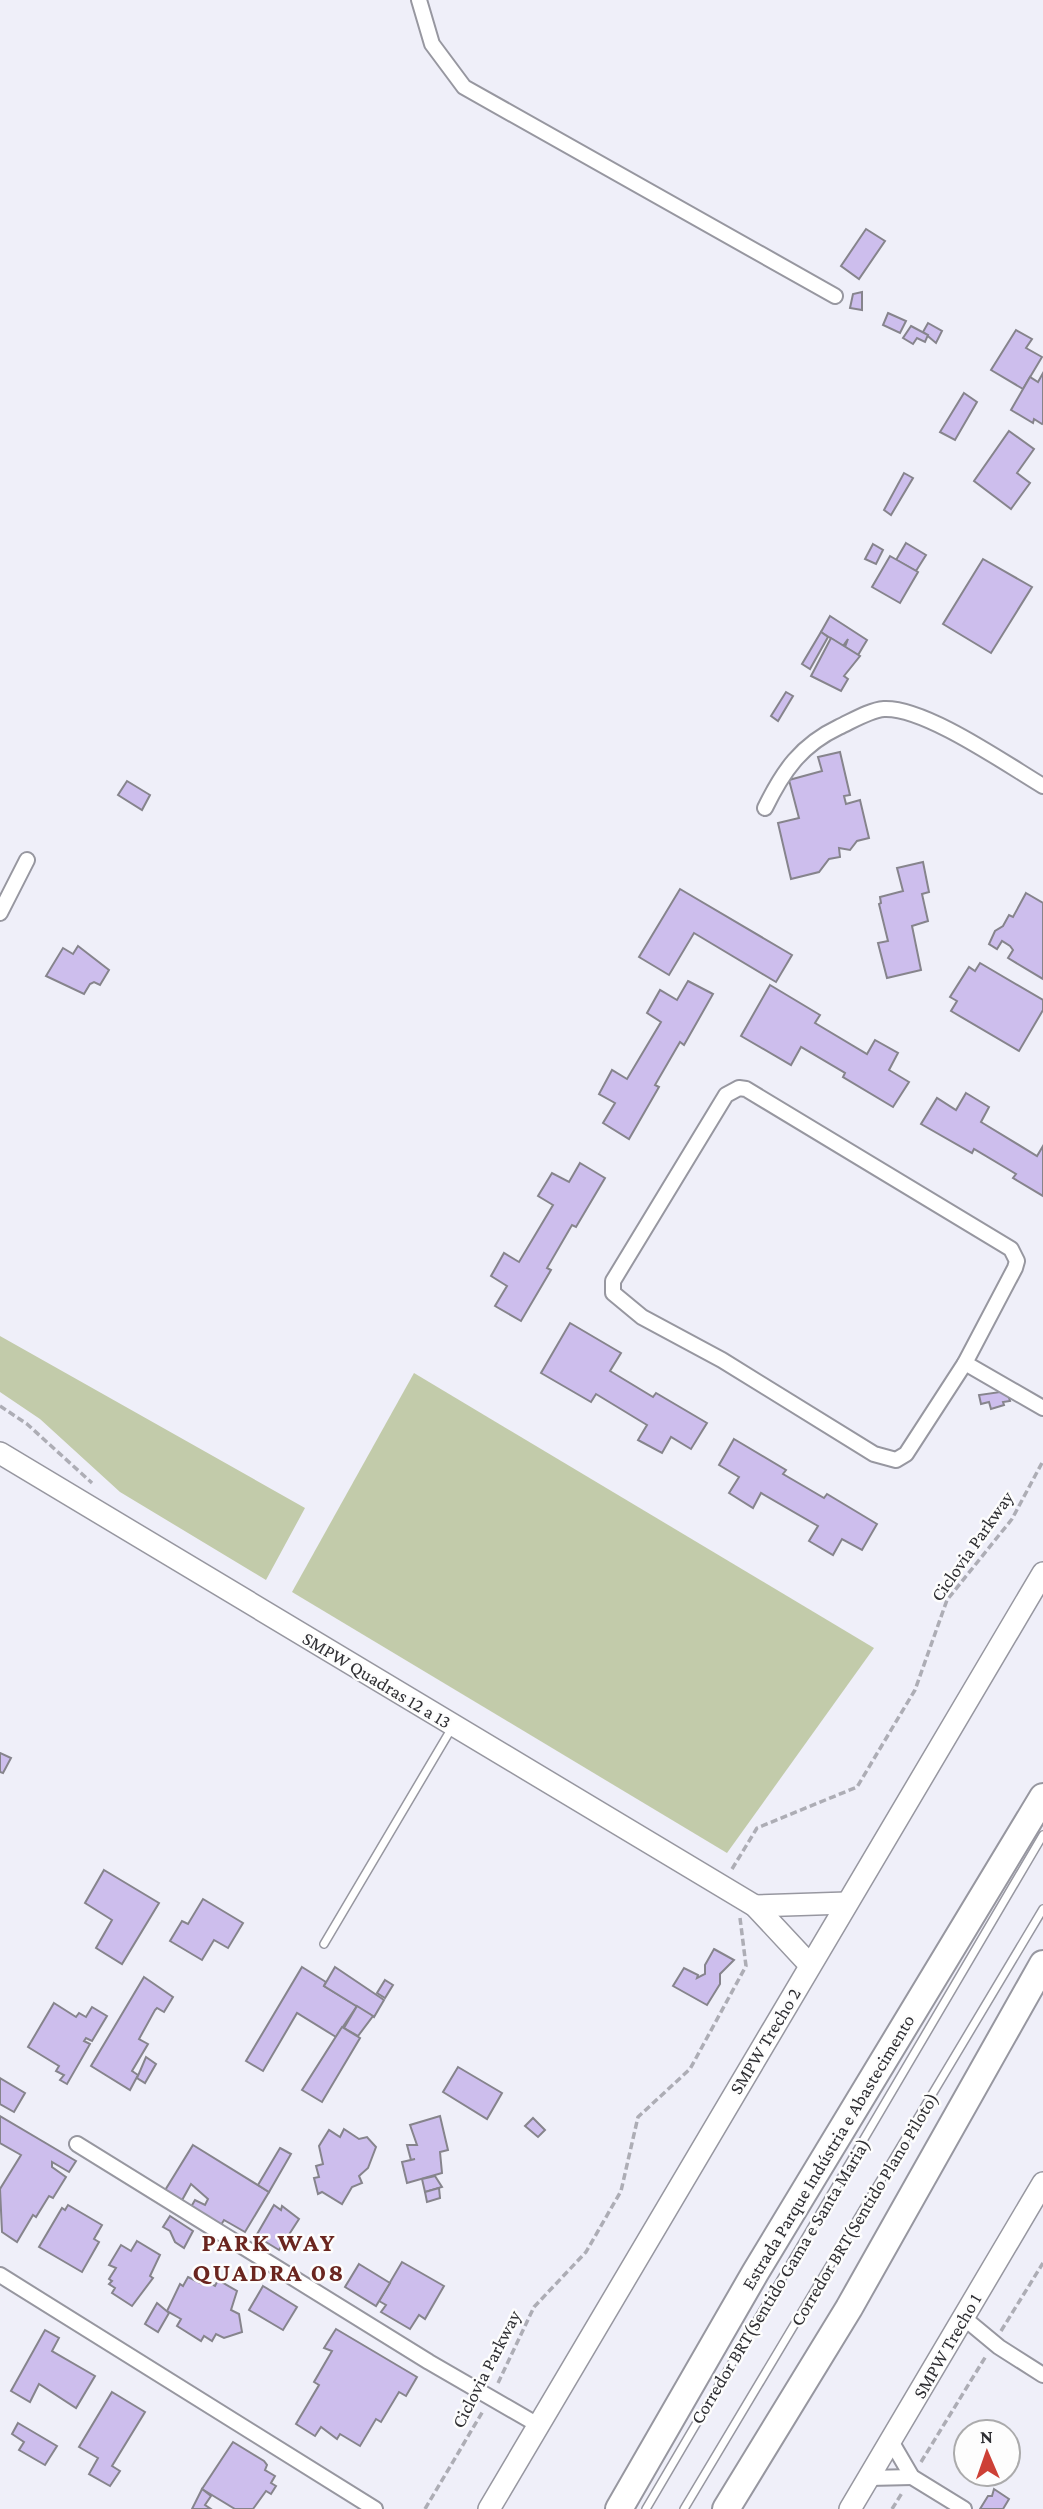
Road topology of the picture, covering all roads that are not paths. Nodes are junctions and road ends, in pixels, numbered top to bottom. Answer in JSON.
{"nodes":[{"id":1,"x":419,"y":0,"type":"edge"},
{"id":2,"x":835,"y":296,"type":"dead end"},
{"id":3,"x":1043,"y":786,"type":"edge"},
{"id":4,"x":765,"y":808,"type":"dead end"},
{"id":5,"x":27,"y":860,"type":"dead end"},
{"id":6,"x":0,"y":913,"type":"edge"},
{"id":7,"x":965,"y":1363,"type":"junction"},
{"id":8,"x":1043,"y":1408,"type":"edge"},
{"id":9,"x":0,"y":1453,"type":"edge"},
{"id":10,"x":1043,"y":1573,"type":"edge"},
{"id":11,"x":454,"y":1726,"type":"junction"},
{"id":12,"x":1043,"y":1797,"type":"edge"},
{"id":13,"x":1043,"y":1835,"type":"edge"},
{"id":14,"x":746,"y":1901,"type":"junction"},
{"id":15,"x":847,"y":1903,"type":"junction"},
{"id":16,"x":1043,"y":1909,"type":"edge"},
{"id":17,"x":324,"y":1944,"type":"dead end"},
{"id":18,"x":1043,"y":1964,"type":"edge"},
{"id":19,"x":810,"y":1965,"type":"junction"},
{"id":20,"x":77,"y":2144,"type":"dead end"},
{"id":21,"x":1043,"y":2183,"type":"edge"},
{"id":22,"x":0,"y":2275,"type":"edge"},
{"id":23,"x":964,"y":2318,"type":"junction"},
{"id":24,"x":1043,"y":2375,"type":"edge"},
{"id":25,"x":538,"y":2425,"type":"junction"},
{"id":26,"x":891,"y":2441,"type":"junction"},
{"id":27,"x":912,"y":2477,"type":"junction"},
{"id":28,"x":869,"y":2478,"type":"junction"},
{"id":29,"x":375,"y":2509,"type":"edge"},
{"id":30,"x":489,"y":2509,"type":"edge"},
{"id":31,"x":619,"y":2509,"type":"edge"},
{"id":32,"x":646,"y":2509,"type":"edge"},
{"id":33,"x":684,"y":2509,"type":"edge"},
{"id":34,"x":726,"y":2509,"type":"edge"},
{"id":35,"x":850,"y":2509,"type":"edge"},
{"id":36,"x":964,"y":2509,"type":"edge"}],
"edges":[{"from":1,"to":2,"type":"street"},
{"from":3,"to":4,"type":"street"},
{"from":5,"to":6,"type":"street"},
{"from":7,"to":7,"type":"street"},
{"from":7,"to":8,"type":"street"},
{"from":9,"to":11,"type":"street","name":"SMPW Quadras 12 a 13"},
{"from":10,"to":15,"type":"street","name":"SMPW Trecho 2"},
{"from":11,"to":14,"type":"street","name":"SMPW Quadras 12 a 13"},
{"from":11,"to":17,"type":"lane"},
{"from":12,"to":31,"type":"highway","name":"Estrada Parque Indústria e Abastecimento"},
{"from":13,"to":32,"type":"lane","name":"Corredor BRT(Sentido Gama e Santa Maria)"},
{"from":14,"to":15,"type":"street"},
{"from":14,"to":19,"type":"street","name":"SMPW Quadras 12 a 13"},
{"from":15,"to":19,"type":"street","name":"SMPW Trecho 2"},
{"from":16,"to":33,"type":"lane","name":"Corredor BRT(Sentido Plano Piloto)"},
{"from":18,"to":34,"type":"highway"},
{"from":19,"to":25,"type":"street","name":"SMPW Trecho 2"},
{"from":20,"to":25,"type":"street"},
{"from":21,"to":23,"type":"street","name":"SMPW Trecho 1"},
{"from":22,"to":29,"type":"street"},
{"from":23,"to":24,"type":"street"},
{"from":23,"to":26,"type":"street","name":"SMPW Trecho 1"},
{"from":25,"to":30,"type":"street","name":"SMPW Trecho 2"},
{"from":26,"to":27,"type":"street"},
{"from":26,"to":28,"type":"street","name":"SMPW Trecho 1"},
{"from":27,"to":28,"type":"street"},
{"from":27,"to":36,"type":"street"},
{"from":28,"to":35,"type":"street","name":"SMPW Trecho 1"}]}
